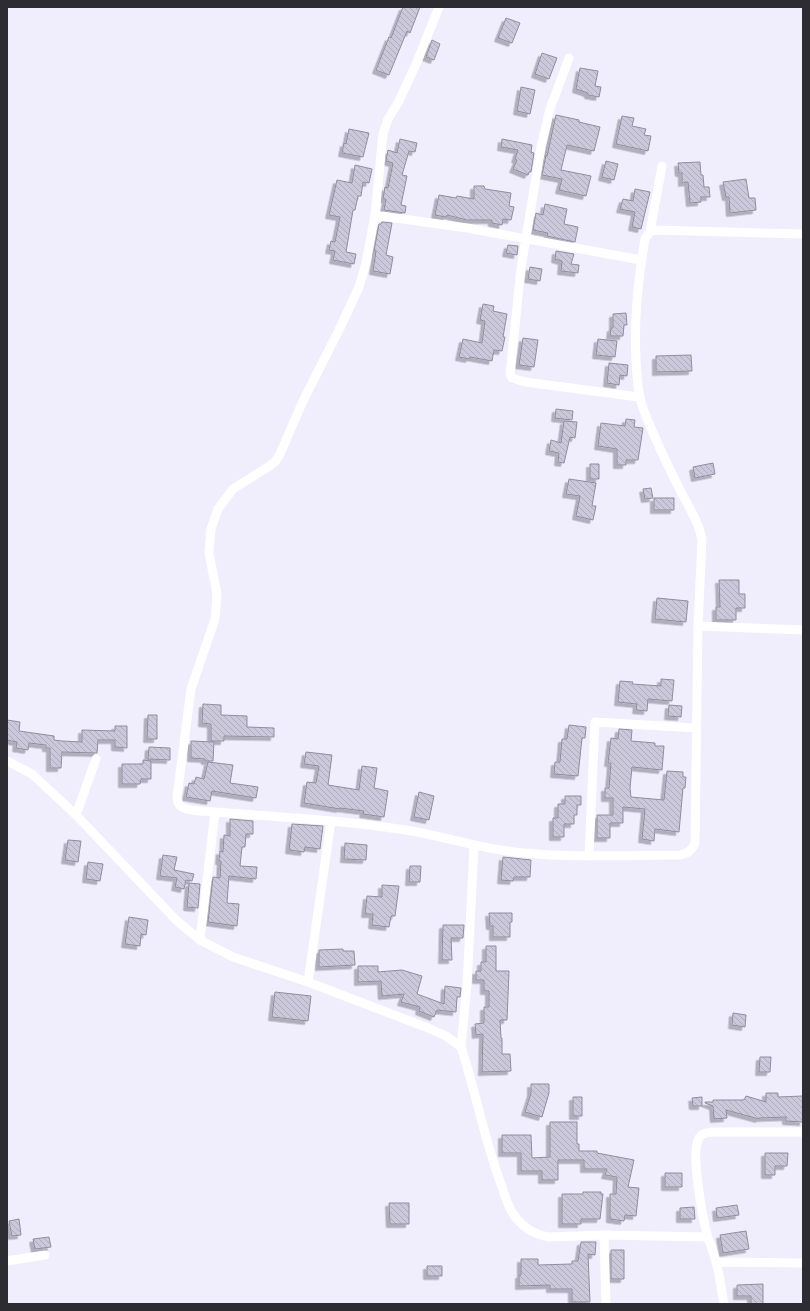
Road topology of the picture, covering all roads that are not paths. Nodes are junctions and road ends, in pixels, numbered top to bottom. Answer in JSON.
{"nodes":[{"id":1,"x":439,"y":7,"type":"edge"},
{"id":2,"x":569,"y":58,"type":"dead end"},
{"id":3,"x":662,"y":166,"type":"dead end"},
{"id":4,"x":375,"y":215,"type":"junction"},
{"id":5,"x":650,"y":232,"type":"junction"},
{"id":6,"x":803,"y":234,"type":"edge"},
{"id":7,"x":526,"y":239,"type":"junction"},
{"id":8,"x":641,"y":260,"type":"junction"},
{"id":9,"x":639,"y":397,"type":"junction"},
{"id":10,"x":698,"y":626,"type":"junction"},
{"id":11,"x":803,"y":630,"type":"edge"},
{"id":12,"x":696,"y":728,"type":"junction"},
{"id":13,"x":96,"y":759,"type":"dead end"},
{"id":14,"x":7,"y":761,"type":"edge"},
{"id":15,"x":215,"y":812,"type":"junction"},
{"id":16,"x":76,"y":816,"type":"junction"},
{"id":17,"x":331,"y":821,"type":"junction"},
{"id":18,"x":474,"y":846,"type":"junction"},
{"id":19,"x":589,"y":856,"type":"junction"},
{"id":20,"x":200,"y":940,"type":"junction"},
{"id":21,"x":308,"y":982,"type":"junction"},
{"id":22,"x":461,"y":1047,"type":"junction"},
{"id":23,"x":803,"y":1132,"type":"edge"},
{"id":24,"x":604,"y":1235,"type":"junction"},
{"id":25,"x":708,"y":1237,"type":"junction"},
{"id":26,"x":45,"y":1255,"type":"dead end"},
{"id":27,"x":7,"y":1261,"type":"edge"},
{"id":28,"x":716,"y":1262,"type":"junction"},
{"id":29,"x":803,"y":1263,"type":"edge"},
{"id":30,"x":606,"y":1304,"type":"edge"},
{"id":31,"x":724,"y":1304,"type":"edge"}],
"edges":[{"from":1,"to":4,"type":"street"},
{"from":2,"to":7,"type":"street"},
{"from":3,"to":5,"type":"street"},
{"from":4,"to":7,"type":"street"},
{"from":4,"to":15,"type":"street"},
{"from":5,"to":6,"type":"street"},
{"from":5,"to":8,"type":"street"},
{"from":7,"to":8,"type":"street"},
{"from":7,"to":9,"type":"street"},
{"from":8,"to":9,"type":"street"},
{"from":9,"to":10,"type":"street"},
{"from":10,"to":11,"type":"street"},
{"from":10,"to":12,"type":"street"},
{"from":12,"to":19,"type":"street"},
{"from":12,"to":19,"type":"street"},
{"from":13,"to":16,"type":"street"},
{"from":14,"to":16,"type":"street"},
{"from":15,"to":17,"type":"street"},
{"from":15,"to":20,"type":"street"},
{"from":16,"to":20,"type":"street"},
{"from":17,"to":18,"type":"street"},
{"from":17,"to":21,"type":"street"},
{"from":18,"to":19,"type":"street"},
{"from":18,"to":22,"type":"street"},
{"from":20,"to":21,"type":"street"},
{"from":21,"to":22,"type":"street"},
{"from":22,"to":24,"type":"street"},
{"from":23,"to":25,"type":"street"},
{"from":24,"to":25,"type":"street"},
{"from":24,"to":30,"type":"street"},
{"from":25,"to":28,"type":"street"},
{"from":26,"to":27,"type":"street"},
{"from":28,"to":29,"type":"street"},
{"from":28,"to":31,"type":"street"}]}
